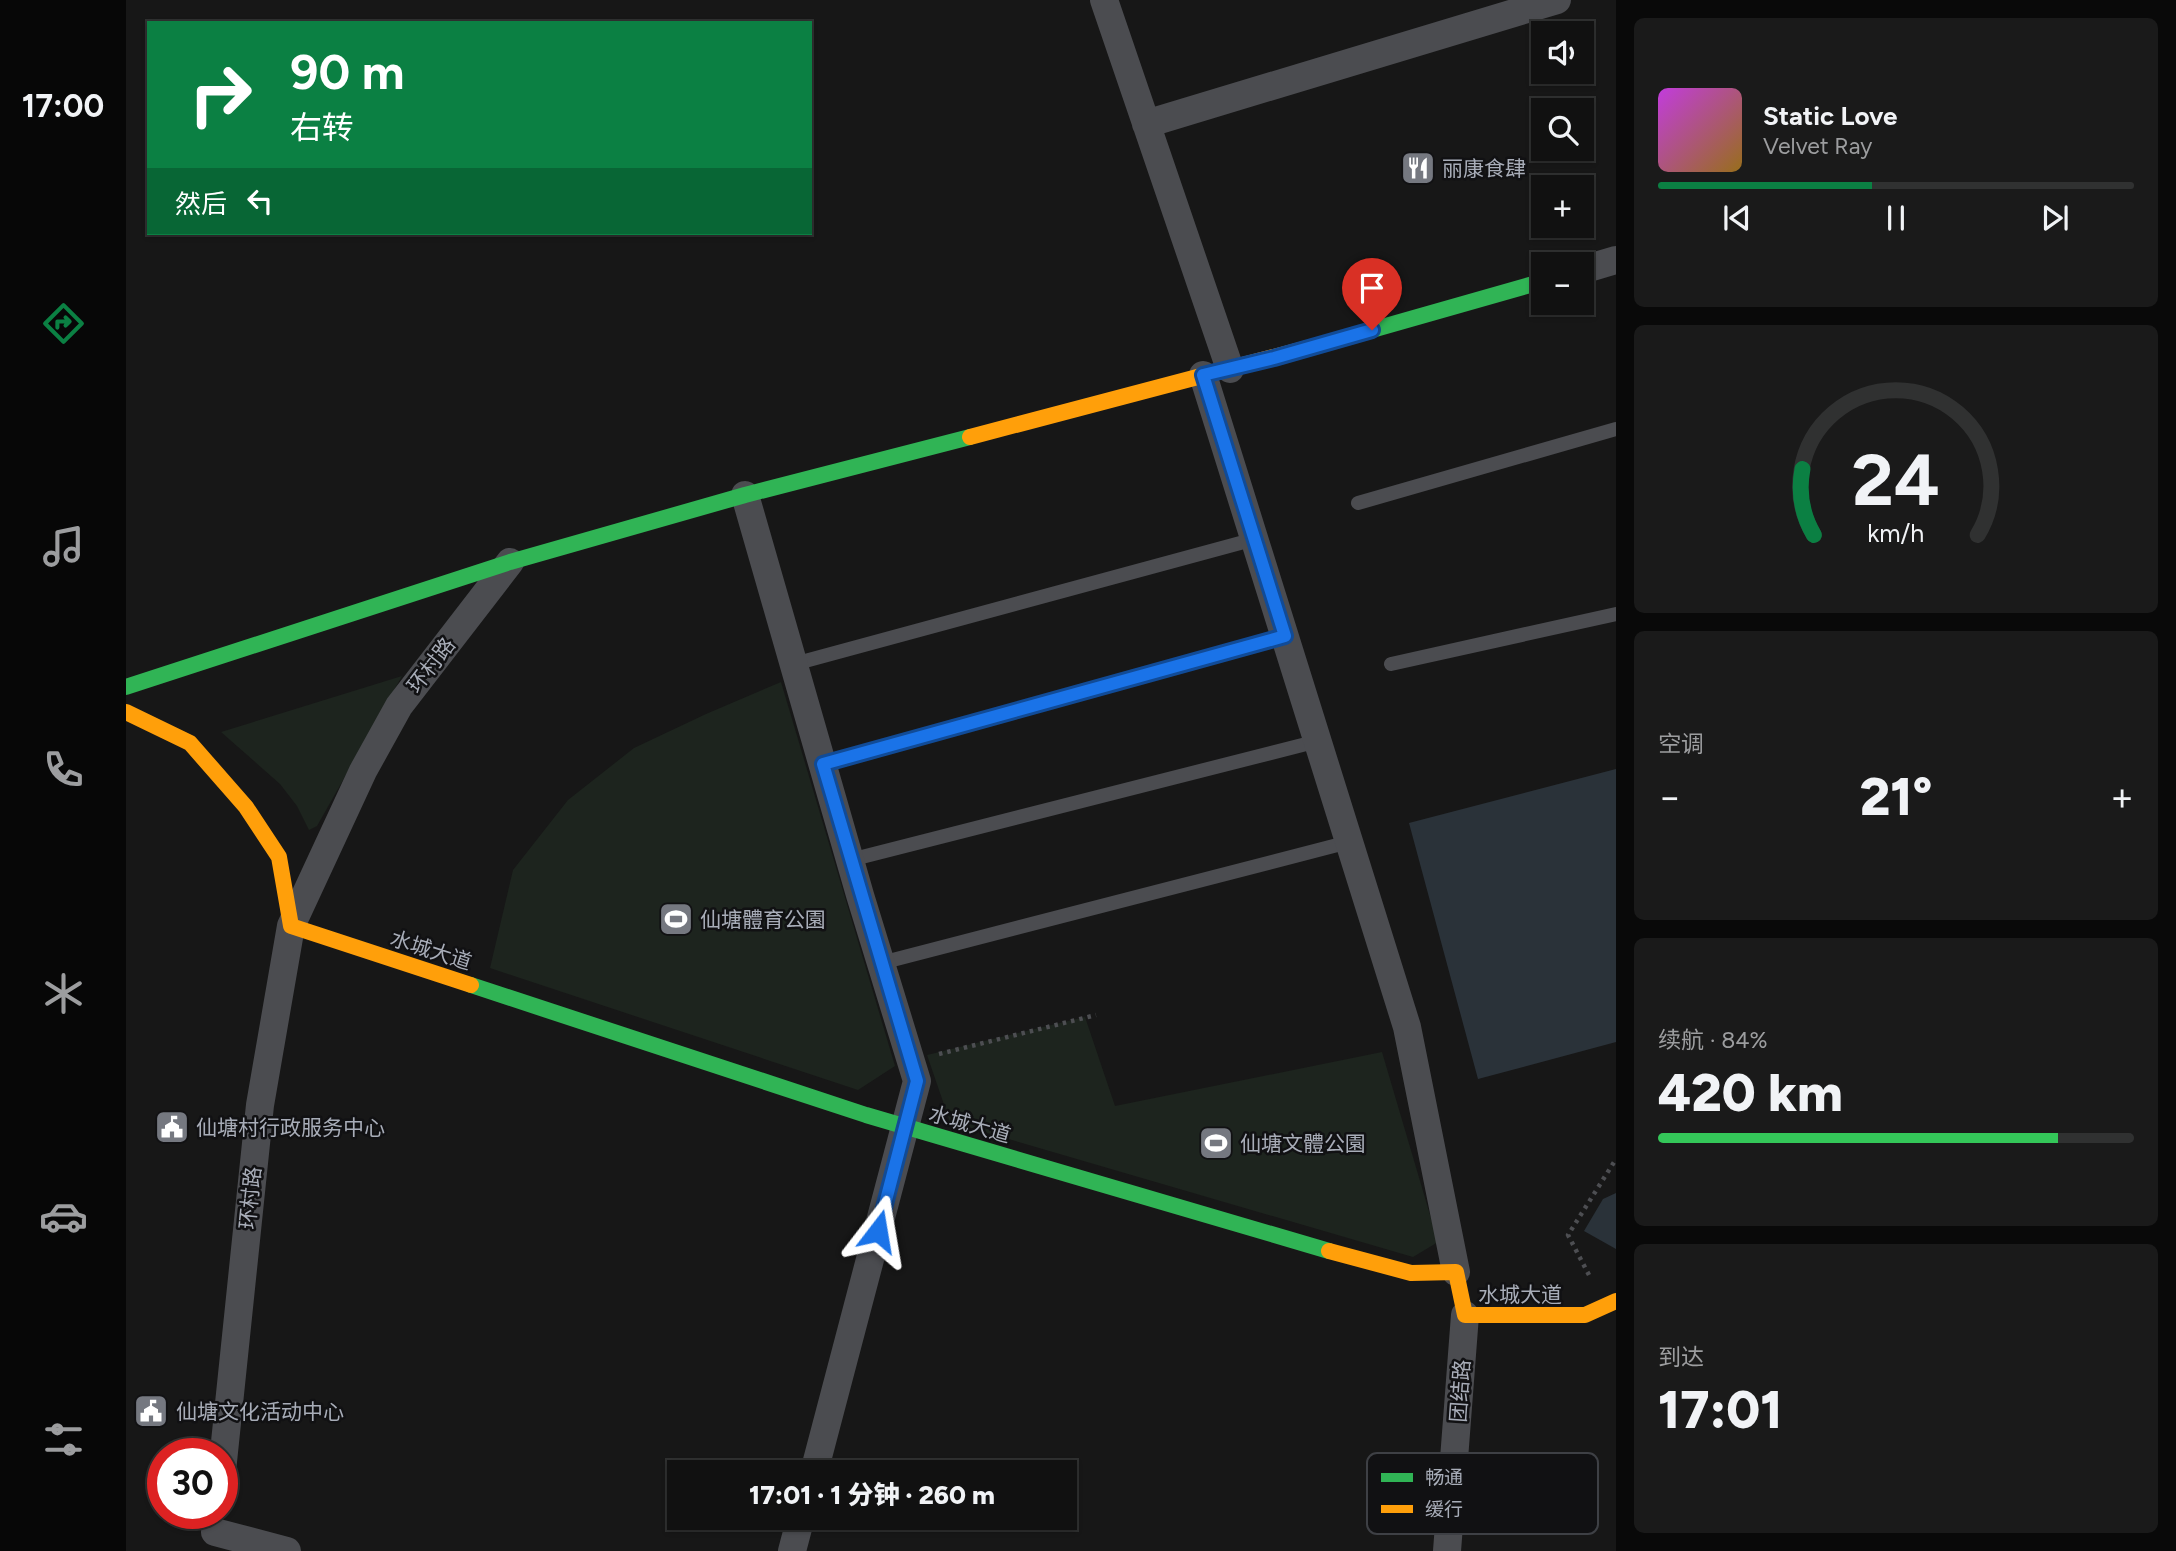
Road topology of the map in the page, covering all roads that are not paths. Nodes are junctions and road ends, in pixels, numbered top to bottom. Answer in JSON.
{"nodes":[{"id":1,"x":1104,"y":0,"type":"edge"},
{"id":2,"x":1557,"y":0,"type":"edge"},
{"id":3,"x":1146,"y":124,"type":"junction"},
{"id":4,"x":1616,"y":260,"type":"edge"},
{"id":5,"x":1594,"y":266,"type":"edge"},
{"id":6,"x":1531,"y":285,"type":"edge"},
{"id":7,"x":1217,"y":372,"type":"junction"},
{"id":8,"x":1616,"y":429,"type":"edge"},
{"id":9,"x":745,"y":495,"type":"junction"},
{"id":10,"x":1358,"y":503,"type":"dead end"},
{"id":11,"x":1255,"y":539,"type":"junction"},
{"id":12,"x":510,"y":562,"type":"junction"},
{"id":13,"x":1616,"y":614,"type":"edge"},
{"id":14,"x":1285,"y":636,"type":"junction"},
{"id":15,"x":794,"y":664,"type":"junction"},
{"id":16,"x":1391,"y":664,"type":"dead end"},
{"id":17,"x":126,"y":687,"type":"edge"},
{"id":18,"x":126,"y":712,"type":"edge"},
{"id":19,"x":1318,"y":741,"type":"junction"},
{"id":20,"x":823,"y":764,"type":"junction"},
{"id":21,"x":1349,"y":842,"type":"junction"},
{"id":22,"x":850,"y":860,"type":"junction"},
{"id":23,"x":291,"y":926,"type":"junction"},
{"id":24,"x":881,"y":963,"type":"junction"},
{"id":25,"x":905,"y":1126,"type":"junction"},
{"id":26,"x":1456,"y":1272,"type":"junction"},
{"id":27,"x":1610,"y":1303,"type":"edge"},
{"id":28,"x":1465,"y":1315,"type":"junction"},
{"id":29,"x":225,"y":1438,"type":"edge"},
{"id":30,"x":1454,"y":1453,"type":"edge"},
{"id":31,"x":817,"y":1460,"type":"edge"},
{"id":32,"x":798,"y":1530,"type":"edge"},
{"id":33,"x":215,"y":1532,"type":"edge"},
{"id":34,"x":287,"y":1551,"type":"edge"},
{"id":35,"x":792,"y":1551,"type":"edge"}],
"edges":[{"from":1,"to":3,"type":"street"},
{"from":2,"to":3,"type":"street"},
{"from":3,"to":7,"type":"street"},
{"from":4,"to":5,"type":"street"},
{"from":6,"to":7,"type":"street"},
{"from":7,"to":9,"type":"street"},
{"from":7,"to":11,"type":"street"},
{"from":8,"to":10,"type":"lane"},
{"from":9,"to":12,"type":"street"},
{"from":9,"to":15,"type":"street"},
{"from":11,"to":14,"type":"street"},
{"from":11,"to":15,"type":"lane"},
{"from":12,"to":17,"type":"street"},
{"from":12,"to":23,"type":"street","name":"环村路"},
{"from":13,"to":16,"type":"lane"},
{"from":14,"to":19,"type":"street"},
{"from":14,"to":20,"type":"lane"},
{"from":15,"to":20,"type":"street"},
{"from":18,"to":23,"type":"street","name":"环村路"},
{"from":19,"to":21,"type":"street"},
{"from":19,"to":22,"type":"lane"},
{"from":20,"to":22,"type":"street"},
{"from":21,"to":24,"type":"lane"},
{"from":21,"to":26,"type":"street"},
{"from":22,"to":24,"type":"street"},
{"from":23,"to":25,"type":"street","name":"水城大道"},
{"from":23,"to":29,"type":"street","name":"环村路"},
{"from":24,"to":25,"type":"street"},
{"from":25,"to":26,"type":"street","name":"水城大道"},
{"from":25,"to":31,"type":"street"},
{"from":26,"to":28,"type":"street","name":"水城大道"},
{"from":27,"to":28,"type":"street","name":"水城大道"},
{"from":28,"to":30,"type":"street","name":"团结路"},
{"from":32,"to":35,"type":"street"},
{"from":33,"to":34,"type":"street"}]}
